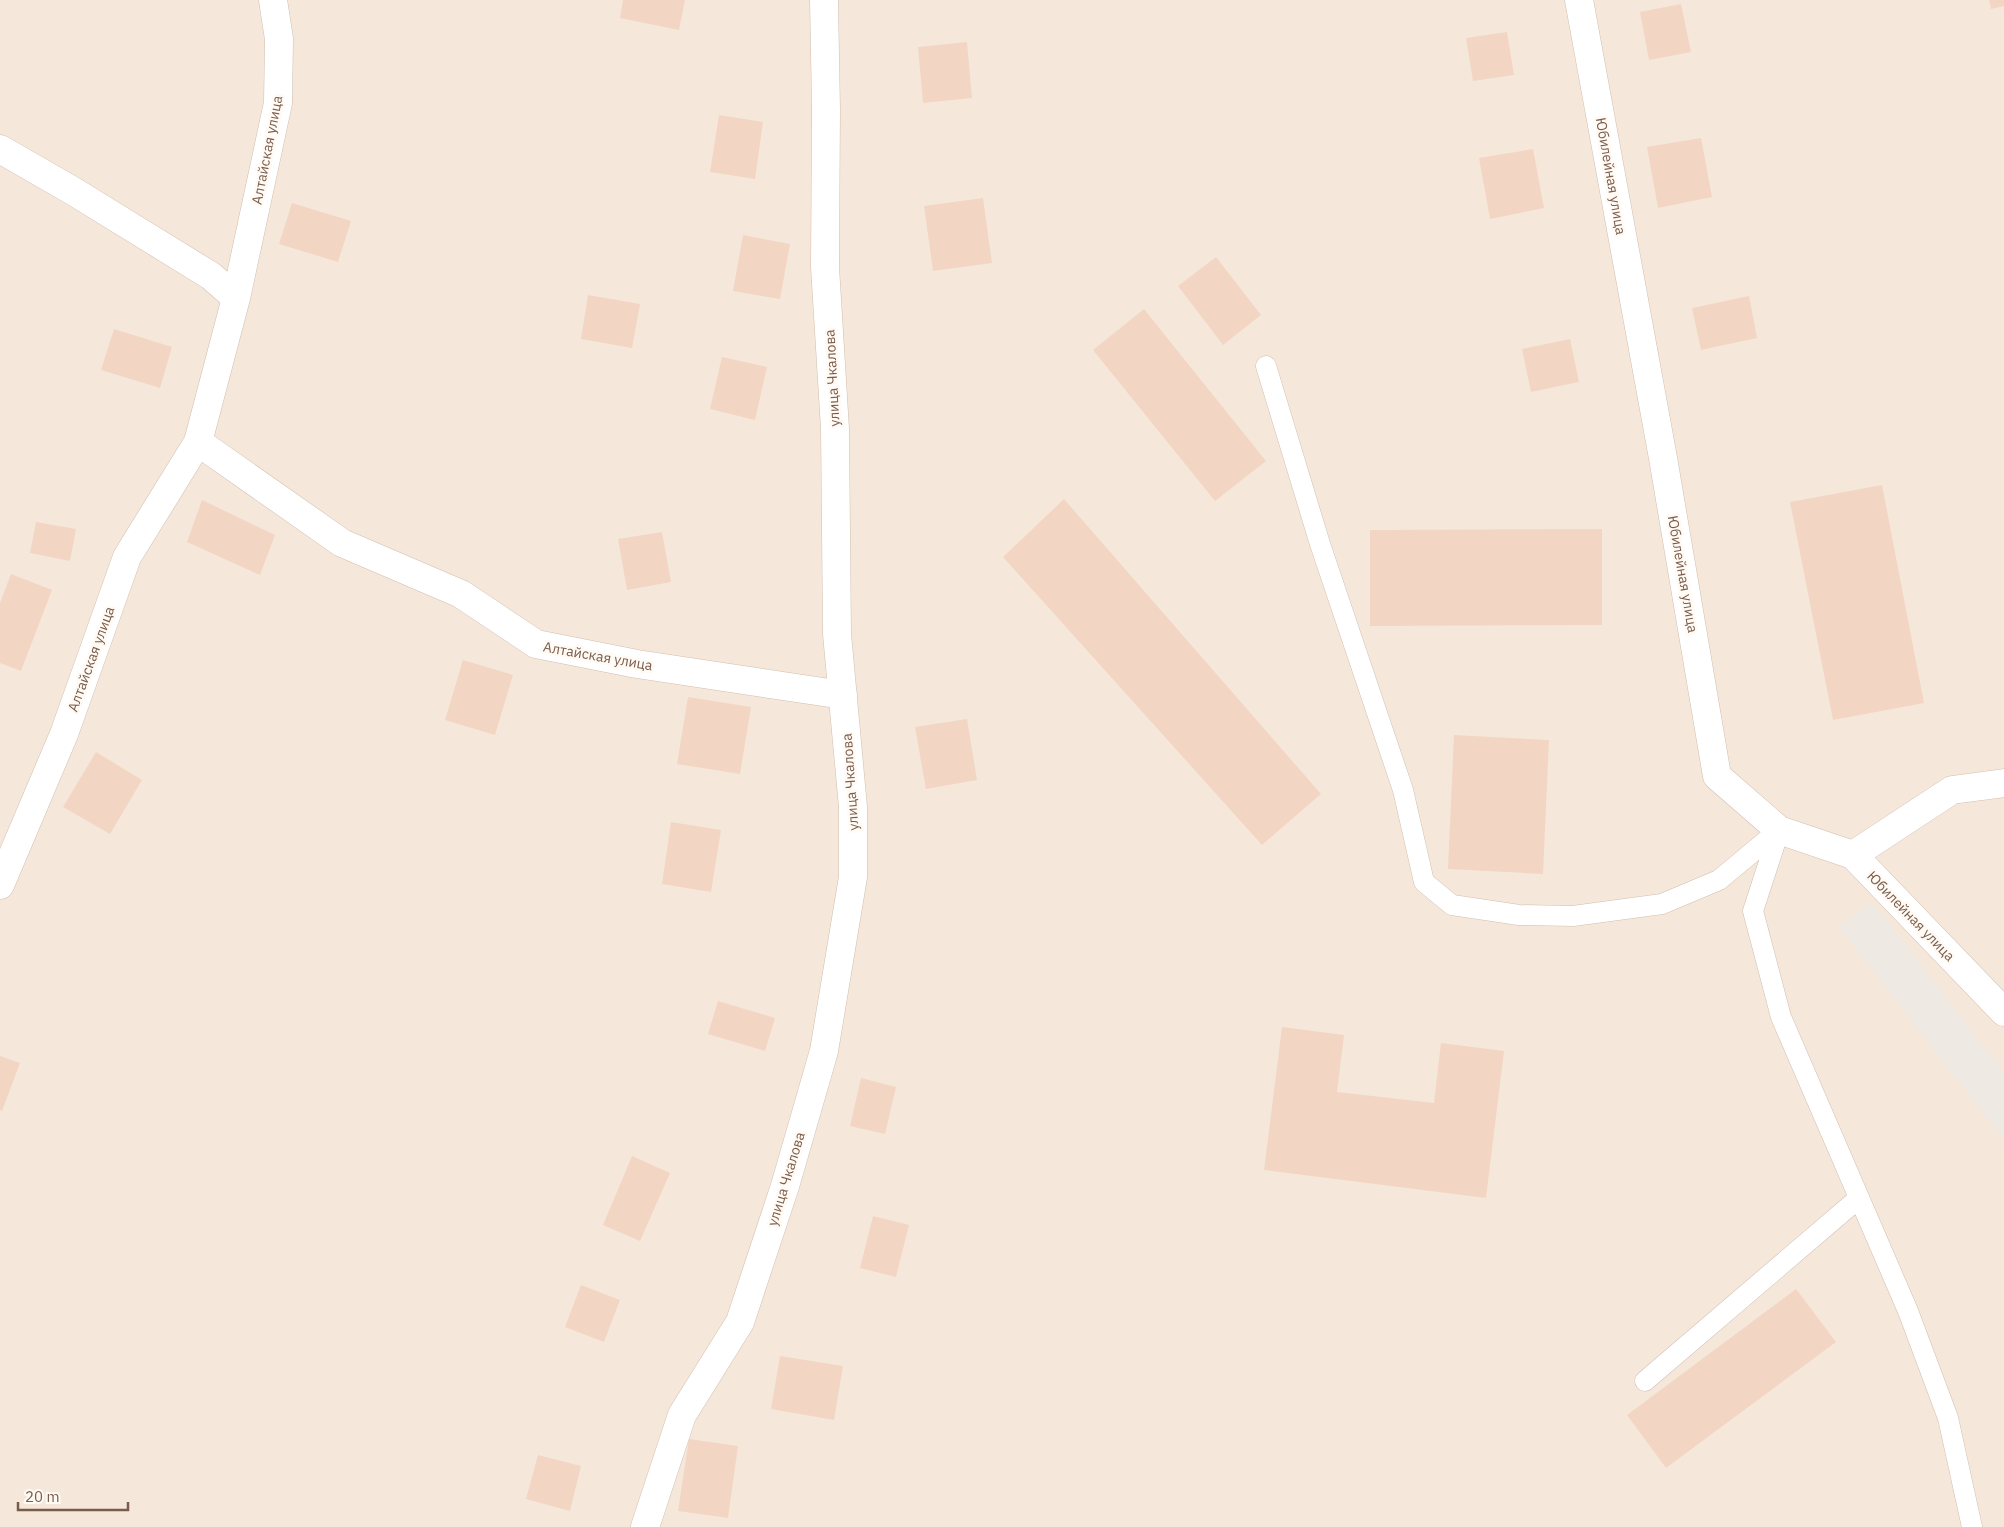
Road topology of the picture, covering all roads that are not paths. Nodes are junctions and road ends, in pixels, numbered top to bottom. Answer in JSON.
{"nodes":[{"id":1,"x":273,"y":0,"type":"edge"},
{"id":2,"x":824,"y":0,"type":"edge"},
{"id":3,"x":1579,"y":0,"type":"edge"},
{"id":4,"x":0,"y":149,"type":"edge"},
{"id":5,"x":236,"y":298,"type":"junction"},
{"id":6,"x":1266,"y":366,"type":"dead end"},
{"id":7,"x":198,"y":442,"type":"junction"},
{"id":8,"x":843,"y":695,"type":"junction"},
{"id":9,"x":2004,"y":782,"type":"edge"},
{"id":10,"x":1779,"y":830,"type":"junction"},
{"id":11,"x":1853,"y":855,"type":"junction"},
{"id":12,"x":0,"y":885,"type":"edge"},
{"id":13,"x":2004,"y":1012,"type":"edge"},
{"id":14,"x":1859,"y":1198,"type":"junction"},
{"id":15,"x":1645,"y":1381,"type":"dead end"},
{"id":16,"x":645,"y":1527,"type":"edge"},
{"id":17,"x":1972,"y":1527,"type":"edge"}],
"edges":[{"from":1,"to":5,"type":"street","name":"Алтайская улица"},
{"from":2,"to":8,"type":"street","name":"улица Чкалова"},
{"from":3,"to":10,"type":"street","name":"Юбилейная улица"},
{"from":4,"to":5,"type":"street"},
{"from":5,"to":7,"type":"street","name":"Алтайская улица"},
{"from":6,"to":10,"type":"lane"},
{"from":7,"to":8,"type":"street","name":"Алтайская улица"},
{"from":7,"to":12,"type":"street","name":"Алтайская улица"},
{"from":8,"to":16,"type":"street","name":"улица Чкалова"},
{"from":9,"to":11,"type":"street"},
{"from":10,"to":11,"type":"street","name":"Юбилейная улица"},
{"from":10,"to":14,"type":"lane"},
{"from":11,"to":13,"type":"street","name":"Юбилейная улица"},
{"from":14,"to":15,"type":"lane"},
{"from":14,"to":17,"type":"lane"}]}
